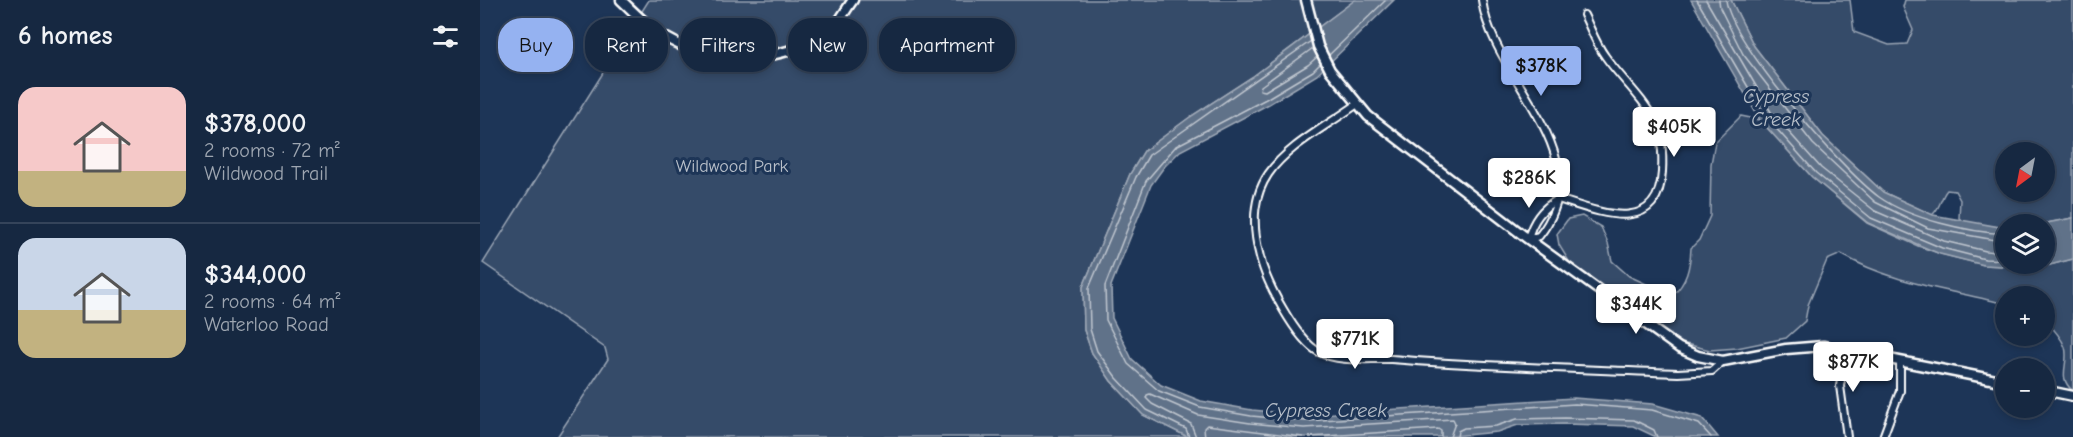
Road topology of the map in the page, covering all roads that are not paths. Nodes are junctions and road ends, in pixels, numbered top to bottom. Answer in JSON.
{"nodes":[{"id":1,"x":621,"y":0,"type":"edge"},
{"id":2,"x":853,"y":0,"type":"edge"},
{"id":3,"x":1306,"y":0,"type":"edge"},
{"id":4,"x":1482,"y":0,"type":"edge"},
{"id":5,"x":1584,"y":15,"type":"dead end"},
{"id":6,"x":1356,"y":105,"type":"junction"},
{"id":7,"x":1558,"y":199,"type":"junction"},
{"id":8,"x":1528,"y":239,"type":"junction"},
{"id":9,"x":1845,"y":350,"type":"junction"},
{"id":10,"x":1723,"y":361,"type":"junction"},
{"id":11,"x":1900,"y":361,"type":"junction"},
{"id":12,"x":1995,"y":380,"type":"edge"},
{"id":13,"x":2055,"y":392,"type":"edge"},
{"id":14,"x":2073,"y":396,"type":"edge"},
{"id":15,"x":1846,"y":437,"type":"edge"},
{"id":16,"x":1883,"y":437,"type":"edge"}],
"edges":[{"from":1,"to":2,"type":"street"},
{"from":3,"to":6,"type":"street"},
{"from":4,"to":7,"type":"street"},
{"from":5,"to":7,"type":"street"},
{"from":6,"to":8,"type":"street"},
{"from":6,"to":10,"type":"street"},
{"from":7,"to":8,"type":"street"},
{"from":7,"to":8,"type":"street"},
{"from":8,"to":10,"type":"street"},
{"from":9,"to":10,"type":"street"},
{"from":9,"to":11,"type":"street"},
{"from":9,"to":15,"type":"street"},
{"from":11,"to":12,"type":"street"},
{"from":11,"to":16,"type":"street"},
{"from":13,"to":14,"type":"street"}]}
